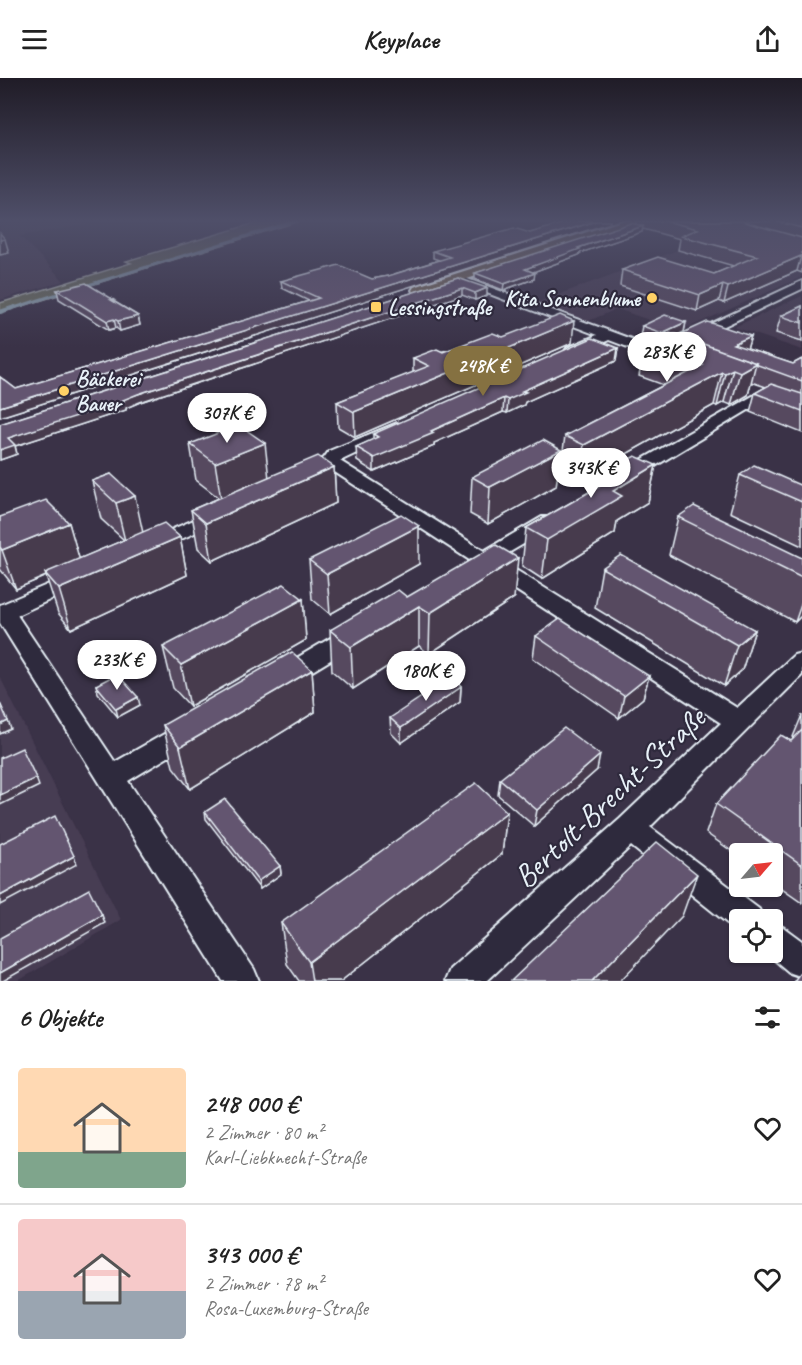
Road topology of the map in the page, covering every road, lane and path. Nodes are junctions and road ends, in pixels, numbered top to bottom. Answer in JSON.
{"nodes":[{"id":1,"x":502,"y":263,"type":"edge"},
{"id":2,"x":456,"y":278,"type":"junction"},
{"id":3,"x":802,"y":285,"type":"edge"},
{"id":4,"x":402,"y":296,"type":"edge"},
{"id":5,"x":608,"y":335,"type":"junction"},
{"id":6,"x":656,"y":353,"type":"junction"},
{"id":7,"x":553,"y":359,"type":"edge"},
{"id":8,"x":678,"y":361,"type":"edge"},
{"id":9,"x":743,"y":386,"type":"edge"},
{"id":10,"x":411,"y":421,"type":"edge"},
{"id":11,"x":330,"y":462,"type":"junction"},
{"id":12,"x":290,"y":483,"type":"edge"},
{"id":13,"x":604,"y":488,"type":"edge"},
{"id":14,"x":237,"y":507,"type":"edge"},
{"id":15,"x":564,"y":512,"type":"edge"},
{"id":16,"x":142,"y":550,"type":"edge"},
{"id":17,"x":484,"y":559,"type":"junction"},
{"id":18,"x":463,"y":571,"type":"edge"},
{"id":19,"x":89,"y":574,"type":"edge"},
{"id":20,"x":2,"y":613,"type":"edge"},
{"id":21,"x":370,"y":626,"type":"edge"},
{"id":22,"x":802,"y":661,"type":"edge"},
{"id":23,"x":266,"y":687,"type":"edge"},
{"id":24,"x":739,"y":722,"type":"junction"},
{"id":25,"x":204,"y":723,"type":"edge"},
{"id":26,"x":111,"y":778,"type":"junction"},
{"id":27,"x":630,"y":828,"type":"junction"},
{"id":28,"x":734,"y":909,"type":"edge"},
{"id":29,"x":783,"y":946,"type":"edge"},
{"id":30,"x":802,"y":961,"type":"edge"},
{"id":31,"x":242,"y":981,"type":"edge"},
{"id":32,"x":462,"y":981,"type":"edge"}],
"edges":[{"from":1,"to":2,"type":"main road"},
{"from":2,"to":4,"type":"main road"},
{"from":2,"to":5,"type":"street"},
{"from":3,"to":6,"type":"street"},
{"from":5,"to":6,"type":"street"},
{"from":5,"to":7,"type":"street"},
{"from":6,"to":8,"type":"street"},
{"from":9,"to":13,"type":"street"},
{"from":10,"to":11,"type":"street"},
{"from":11,"to":12,"type":"street"},
{"from":11,"to":17,"type":"street"},
{"from":14,"to":16,"type":"street"},
{"from":15,"to":17,"type":"street"},
{"from":17,"to":18,"type":"street"},
{"from":17,"to":24,"type":"street"},
{"from":19,"to":20,"type":"street"},
{"from":20,"to":26,"type":"street"},
{"from":21,"to":23,"type":"street"},
{"from":22,"to":24,"type":"street","name":"Bertolt-Brecht-Straße"},
{"from":24,"to":27,"type":"street","name":"Bertolt-Brecht-Straße"},
{"from":25,"to":26,"type":"street"},
{"from":26,"to":31,"type":"street"},
{"from":27,"to":28,"type":"street"},
{"from":27,"to":32,"type":"street","name":"Bertolt-Brecht-Straße"},
{"from":29,"to":30,"type":"street"}]}
